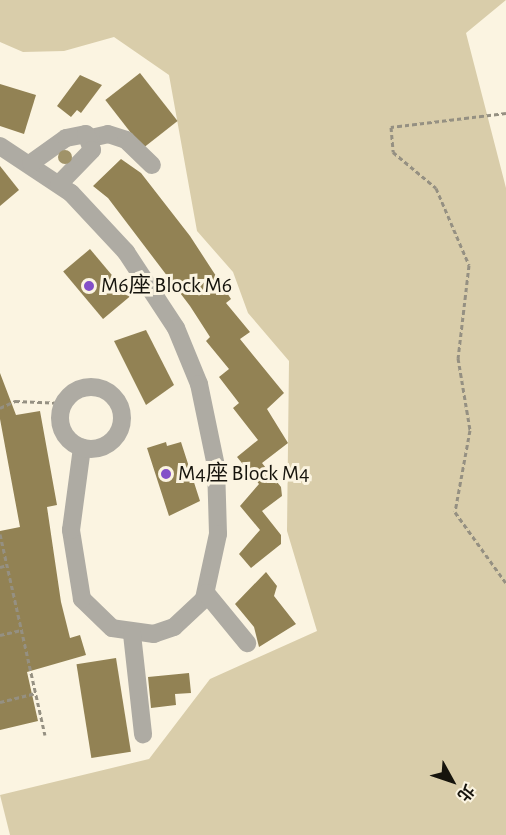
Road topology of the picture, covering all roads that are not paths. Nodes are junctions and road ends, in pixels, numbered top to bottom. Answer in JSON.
{"nodes":[{"id":1,"x":91,"y":138,"type":"junction"},
{"id":2,"x":0,"y":146,"type":"edge"},
{"id":3,"x":31,"y":163,"type":"junction"},
{"id":4,"x":152,"y":165,"type":"dead end"},
{"id":5,"x":59,"y":184,"type":"junction"},
{"id":6,"x":82,"y":448,"type":"junction"},
{"id":7,"x":206,"y":593,"type":"junction"},
{"id":8,"x":132,"y":634,"type":"junction"},
{"id":9,"x":246,"y":643,"type":"dead end"},
{"id":10,"x":143,"y":734,"type":"dead end"}],
"edges":[{"from":1,"to":3,"type":"lane"},
{"from":1,"to":4,"type":"lane"},
{"from":1,"to":5,"type":"lane"},
{"from":2,"to":3,"type":"lane"},
{"from":3,"to":5,"type":"lane"},
{"from":5,"to":7,"type":"lane"},
{"from":6,"to":6,"type":"lane"},
{"from":6,"to":8,"type":"lane"},
{"from":7,"to":8,"type":"lane"},
{"from":7,"to":9,"type":"lane"},
{"from":8,"to":10,"type":"lane"}]}
